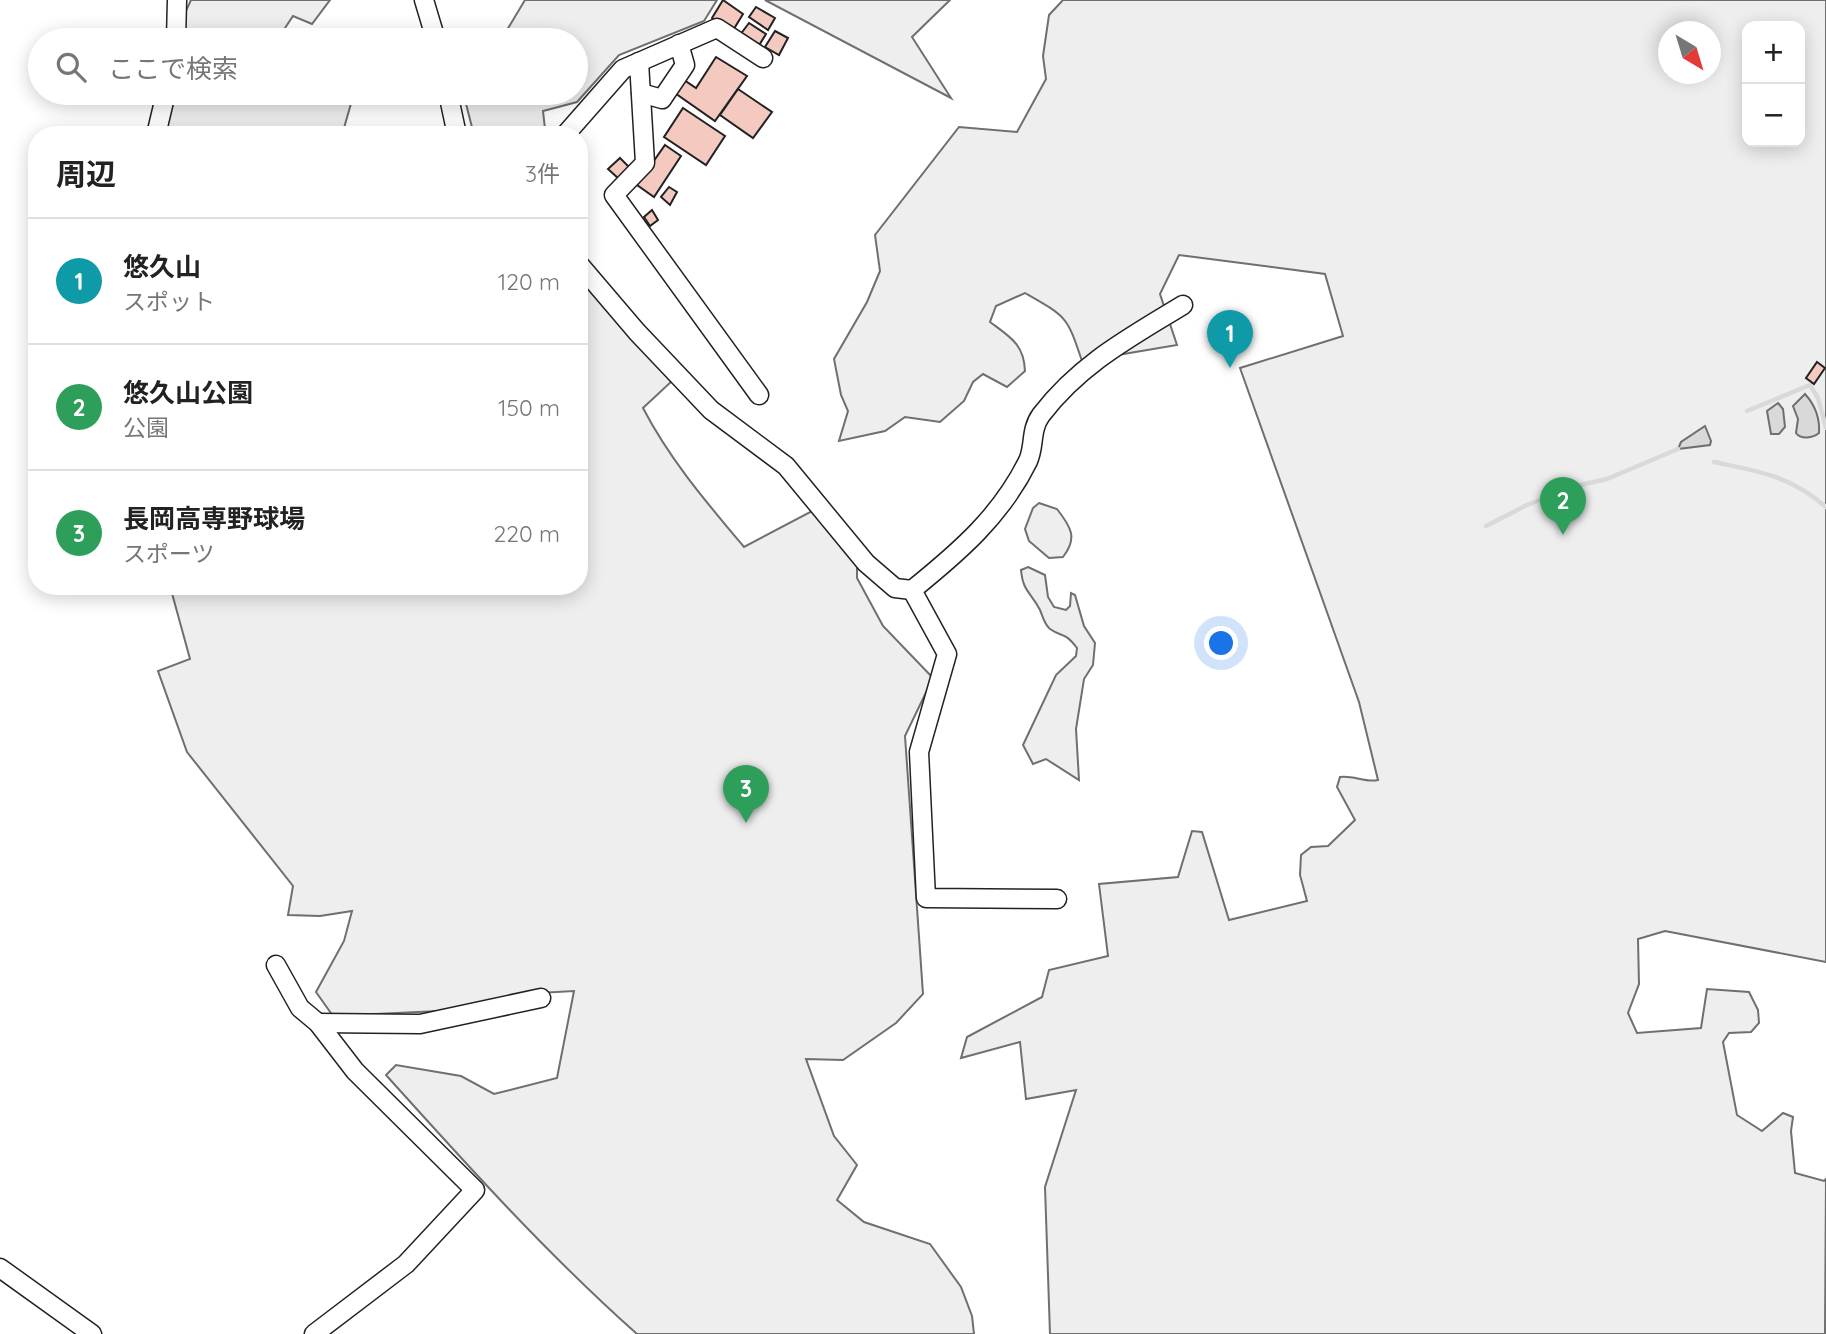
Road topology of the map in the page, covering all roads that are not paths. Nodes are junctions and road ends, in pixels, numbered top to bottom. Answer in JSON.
{"nodes":[{"id":1,"x":177,"y":0,"type":"edge"},
{"id":2,"x":424,"y":0,"type":"edge"},
{"id":3,"x":176,"y":28,"type":"edge"},
{"id":4,"x":432,"y":28,"type":"edge"},
{"id":5,"x":679,"y":44,"type":"junction"},
{"id":6,"x":763,"y":58,"type":"dead end"},
{"id":7,"x":631,"y":65,"type":"junction"},
{"id":8,"x":641,"y":93,"type":"junction"},
{"id":9,"x":163,"y":105,"type":"edge"},
{"id":10,"x":451,"y":105,"type":"edge"},
{"id":11,"x":158,"y":126,"type":"edge"},
{"id":12,"x":455,"y":126,"type":"edge"},
{"id":13,"x":573,"y":126,"type":"edge"},
{"id":14,"x":588,"y":275,"type":"edge"},
{"id":15,"x":1182,"y":305,"type":"dead end"},
{"id":16,"x":759,"y":395,"type":"dead end"},
{"id":17,"x":912,"y":590,"type":"junction"},
{"id":18,"x":1057,"y":899,"type":"dead end"},
{"id":19,"x":276,"y":965,"type":"dead end"},
{"id":20,"x":541,"y":999,"type":"dead end"},
{"id":21,"x":318,"y":1023,"type":"junction"},
{"id":22,"x":0,"y":1268,"type":"edge"},
{"id":23,"x":92,"y":1334,"type":"edge"},
{"id":24,"x":314,"y":1334,"type":"edge"}],
"edges":[{"from":1,"to":3,"type":"street"},
{"from":2,"to":4,"type":"street"},
{"from":5,"to":6,"type":"street"},
{"from":5,"to":7,"type":"street"},
{"from":5,"to":8,"type":"street"},
{"from":7,"to":8,"type":"street"},
{"from":7,"to":13,"type":"street"},
{"from":8,"to":16,"type":"street"},
{"from":9,"to":11,"type":"street"},
{"from":10,"to":12,"type":"street"},
{"from":14,"to":17,"type":"street"},
{"from":15,"to":17,"type":"street"},
{"from":17,"to":18,"type":"street"},
{"from":19,"to":21,"type":"street"},
{"from":20,"to":21,"type":"street"},
{"from":21,"to":24,"type":"street"},
{"from":22,"to":23,"type":"street"}]}
